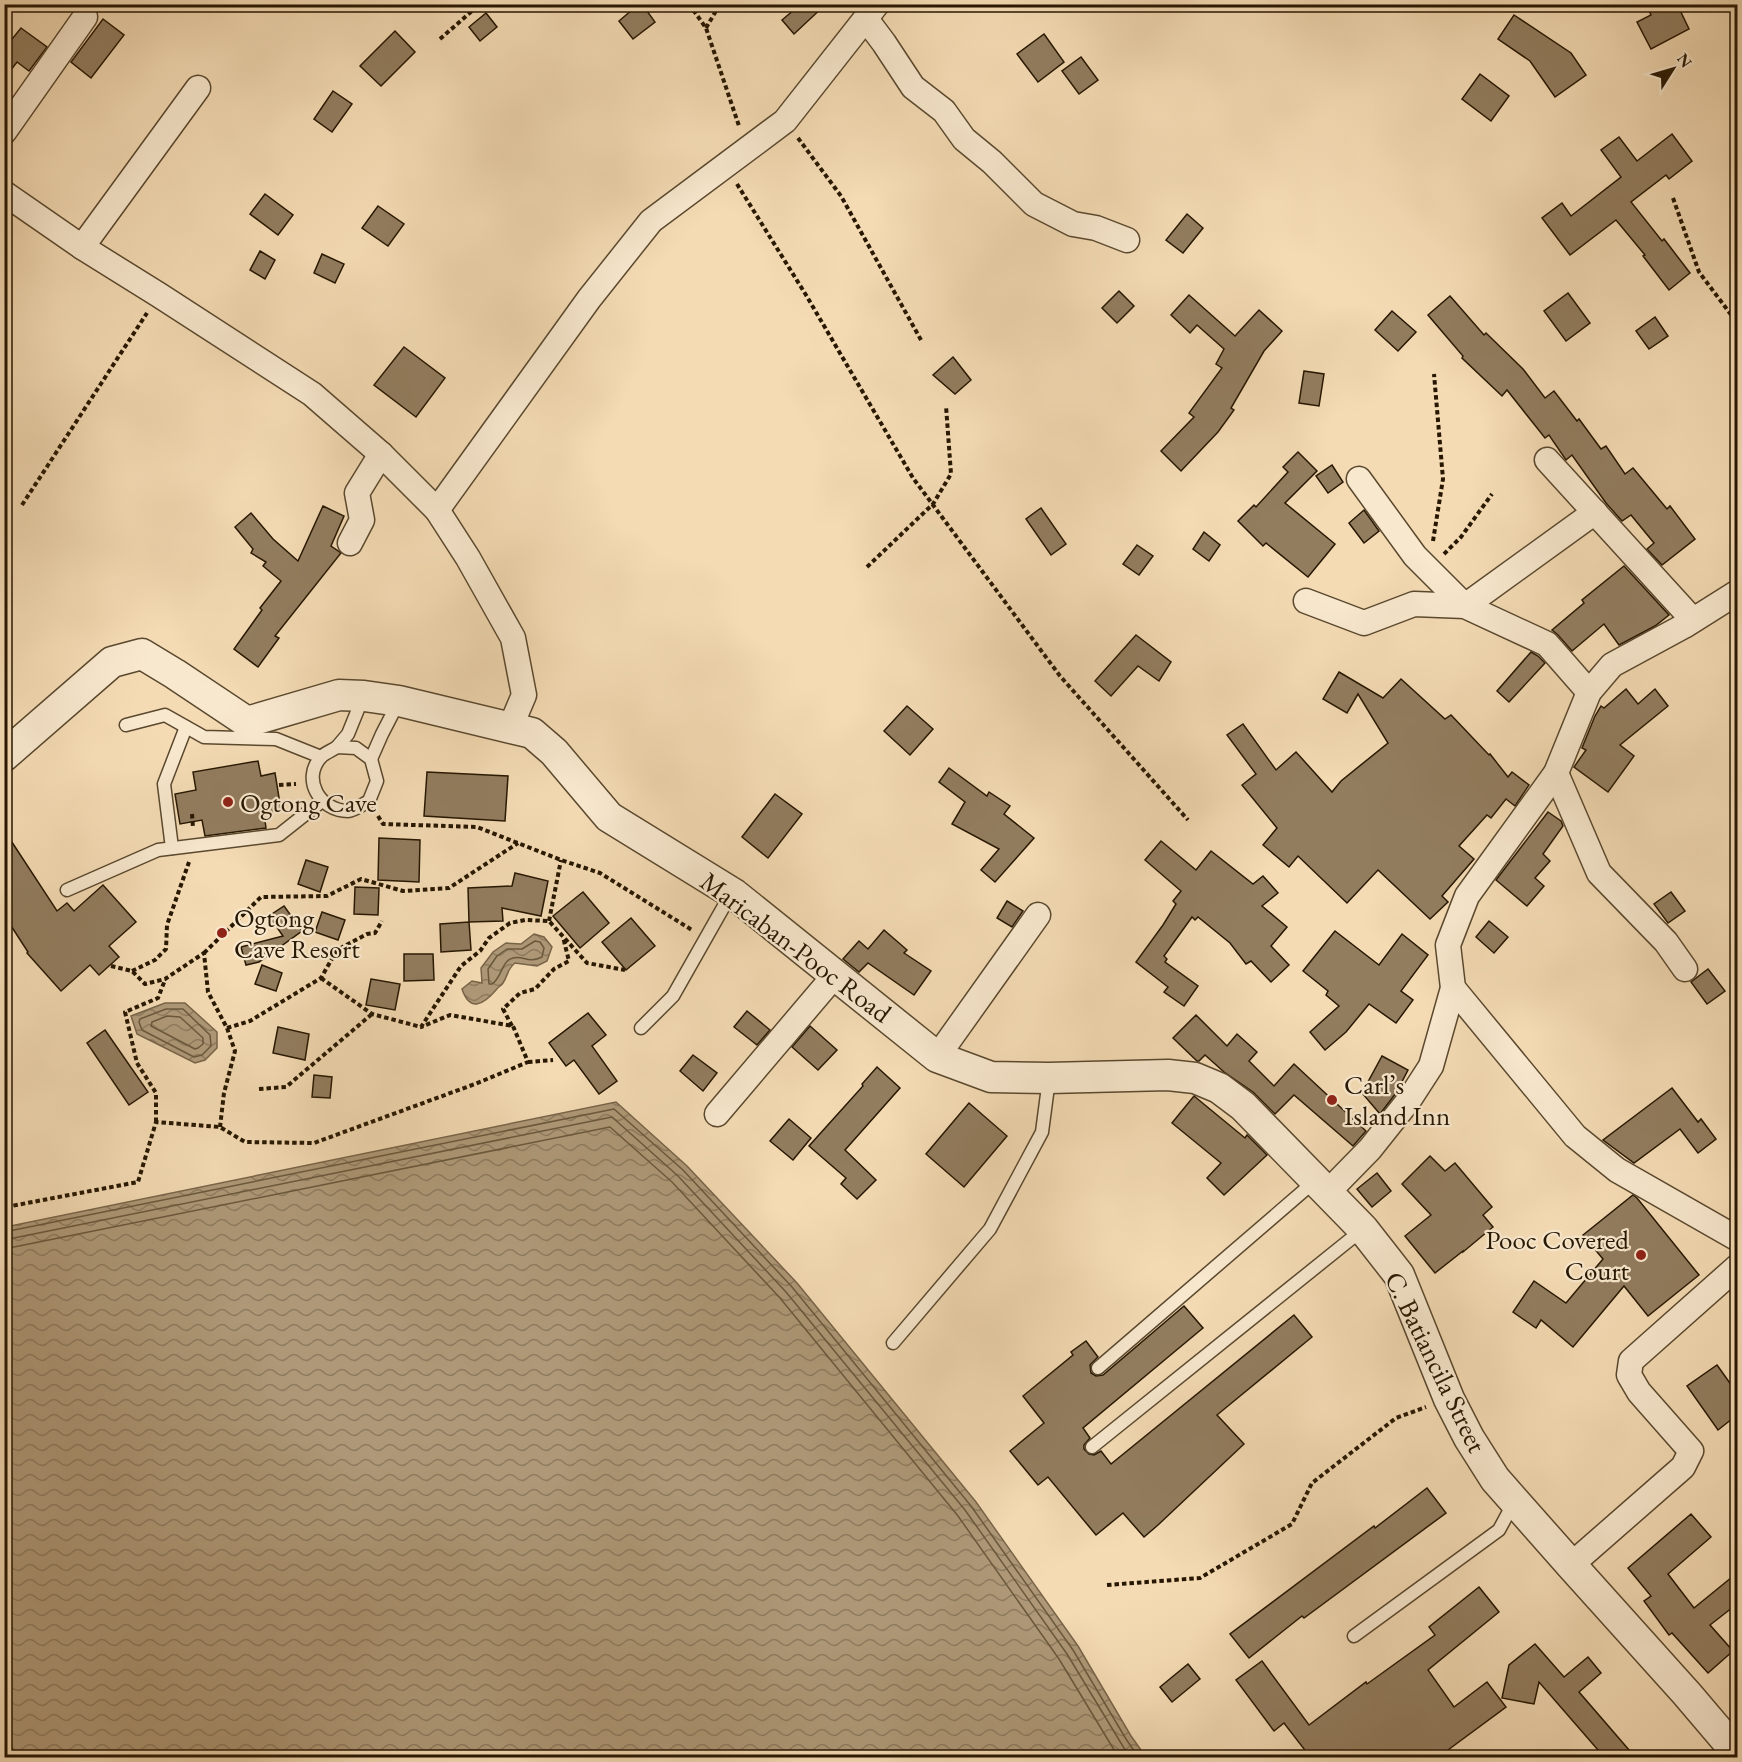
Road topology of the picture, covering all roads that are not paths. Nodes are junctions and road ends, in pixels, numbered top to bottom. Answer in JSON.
{"nodes":[{"id":1,"x":872,"y":12,"type":"edge"},
{"id":2,"x":86,"y":17,"type":"dead end"},
{"id":3,"x":198,"y":88,"type":"dead end"},
{"id":4,"x":4,"y":132,"type":"edge"},
{"id":5,"x":4,"y":193,"type":"edge"},
{"id":6,"x":1127,"y":240,"type":"dead end"},
{"id":7,"x":82,"y":247,"type":"junction"},
{"id":8,"x":381,"y":454,"type":"junction"},
{"id":9,"x":1547,"y":460,"type":"dead end"},
{"id":10,"x":1359,"y":479,"type":"dead end"},
{"id":11,"x":437,"y":510,"type":"junction"},
{"id":12,"x":1595,"y":512,"type":"junction"},
{"id":13,"x":350,"y":543,"type":"dead end"},
{"id":14,"x":1737,"y":592,"type":"edge"},
{"id":15,"x":1306,"y":601,"type":"dead end"},
{"id":16,"x":1465,"y":606,"type":"junction"},
{"id":17,"x":1693,"y":620,"type":"junction"},
{"id":18,"x":1589,"y":692,"type":"junction"},
{"id":19,"x":364,"y":696,"type":"junction"},
{"id":20,"x":399,"y":701,"type":"junction"},
{"id":21,"x":126,"y":725,"type":"dead end"},
{"id":22,"x":186,"y":727,"type":"junction"},
{"id":23,"x":510,"y":728,"type":"junction"},
{"id":24,"x":337,"y":747,"type":"junction"},
{"id":25,"x":4,"y":756,"type":"edge"},
{"id":26,"x":321,"y":757,"type":"junction"},
{"id":27,"x":371,"y":759,"type":"junction"},
{"id":28,"x":1556,"y":772,"type":"junction"},
{"id":29,"x":322,"y":801,"type":"junction"},
{"id":30,"x":172,"y":848,"type":"junction"},
{"id":31,"x":67,"y":890,"type":"dead end"},
{"id":32,"x":734,"y":894,"type":"junction"},
{"id":33,"x":1038,"y":915,"type":"dead end"},
{"id":34,"x":1685,"y":969,"type":"dead end"},
{"id":35,"x":835,"y":975,"type":"junction"},
{"id":36,"x":1453,"y":988,"type":"junction"},
{"id":37,"x":641,"y":1028,"type":"dead end"},
{"id":38,"x":937,"y":1057,"type":"junction"},
{"id":39,"x":1049,"y":1078,"type":"junction"},
{"id":40,"x":717,"y":1114,"type":"dead end"},
{"id":41,"x":1321,"y":1186,"type":"junction"},
{"id":42,"x":1363,"y":1229,"type":"junction"},
{"id":43,"x":1737,"y":1239,"type":"edge"},
{"id":44,"x":1737,"y":1266,"type":"edge"},
{"id":45,"x":893,"y":1343,"type":"dead end"},
{"id":46,"x":1098,"y":1368,"type":"dead end"},
{"id":47,"x":1092,"y":1447,"type":"dead end"},
{"id":48,"x":1515,"y":1501,"type":"junction"},
{"id":49,"x":1571,"y":1565,"type":"junction"},
{"id":50,"x":1354,"y":1636,"type":"dead end"},
{"id":51,"x":1737,"y":1754,"type":"edge"}],
"edges":[{"from":1,"to":6,"type":"street"},
{"from":1,"to":11,"type":"street"},
{"from":2,"to":4,"type":"street"},
{"from":3,"to":7,"type":"street"},
{"from":5,"to":7,"type":"street"},
{"from":7,"to":8,"type":"street"},
{"from":8,"to":11,"type":"street"},
{"from":8,"to":13,"type":"street"},
{"from":9,"to":12,"type":"street"},
{"from":10,"to":16,"type":"street"},
{"from":11,"to":23,"type":"street"},
{"from":12,"to":16,"type":"street"},
{"from":12,"to":17,"type":"street"},
{"from":14,"to":17,"type":"street"},
{"from":15,"to":16,"type":"street"},
{"from":16,"to":18,"type":"street"},
{"from":17,"to":18,"type":"street"},
{"from":18,"to":28,"type":"street"},
{"from":19,"to":20,"type":"street","name":"Maricaban-Pooc Road"},
{"from":19,"to":24,"type":"lane"},
{"from":19,"to":25,"type":"street","name":"Maricaban-Pooc Road"},
{"from":20,"to":23,"type":"street","name":"Maricaban-Pooc Road"},
{"from":20,"to":27,"type":"lane"},
{"from":21,"to":22,"type":"lane"},
{"from":22,"to":26,"type":"lane"},
{"from":22,"to":30,"type":"lane"},
{"from":23,"to":32,"type":"street","name":"Maricaban-Pooc Road"},
{"from":24,"to":26,"type":"lane"},
{"from":24,"to":27,"type":"lane"},
{"from":26,"to":29,"type":"lane"},
{"from":27,"to":29,"type":"lane"},
{"from":28,"to":34,"type":"street"},
{"from":28,"to":36,"type":"street"},
{"from":29,"to":30,"type":"lane"},
{"from":30,"to":31,"type":"lane"},
{"from":32,"to":35,"type":"street","name":"Maricaban-Pooc Road"},
{"from":32,"to":37,"type":"lane"},
{"from":33,"to":38,"type":"street"},
{"from":35,"to":38,"type":"street","name":"Maricaban-Pooc Road"},
{"from":35,"to":40,"type":"street"},
{"from":36,"to":41,"type":"street"},
{"from":36,"to":43,"type":"street"},
{"from":38,"to":39,"type":"street","name":"C. Batiancila Street"},
{"from":39,"to":41,"type":"street","name":"C. Batiancila Street"},
{"from":39,"to":45,"type":"lane"},
{"from":41,"to":42,"type":"street","name":"C. Batiancila Street"},
{"from":41,"to":46,"type":"lane"},
{"from":42,"to":47,"type":"lane"},
{"from":42,"to":48,"type":"street","name":"C. Batiancila Street"},
{"from":44,"to":49,"type":"street"},
{"from":48,"to":49,"type":"street","name":"C. Batiancila Street"},
{"from":48,"to":50,"type":"lane"},
{"from":49,"to":51,"type":"street","name":"C. Batiancila Street"}]}
